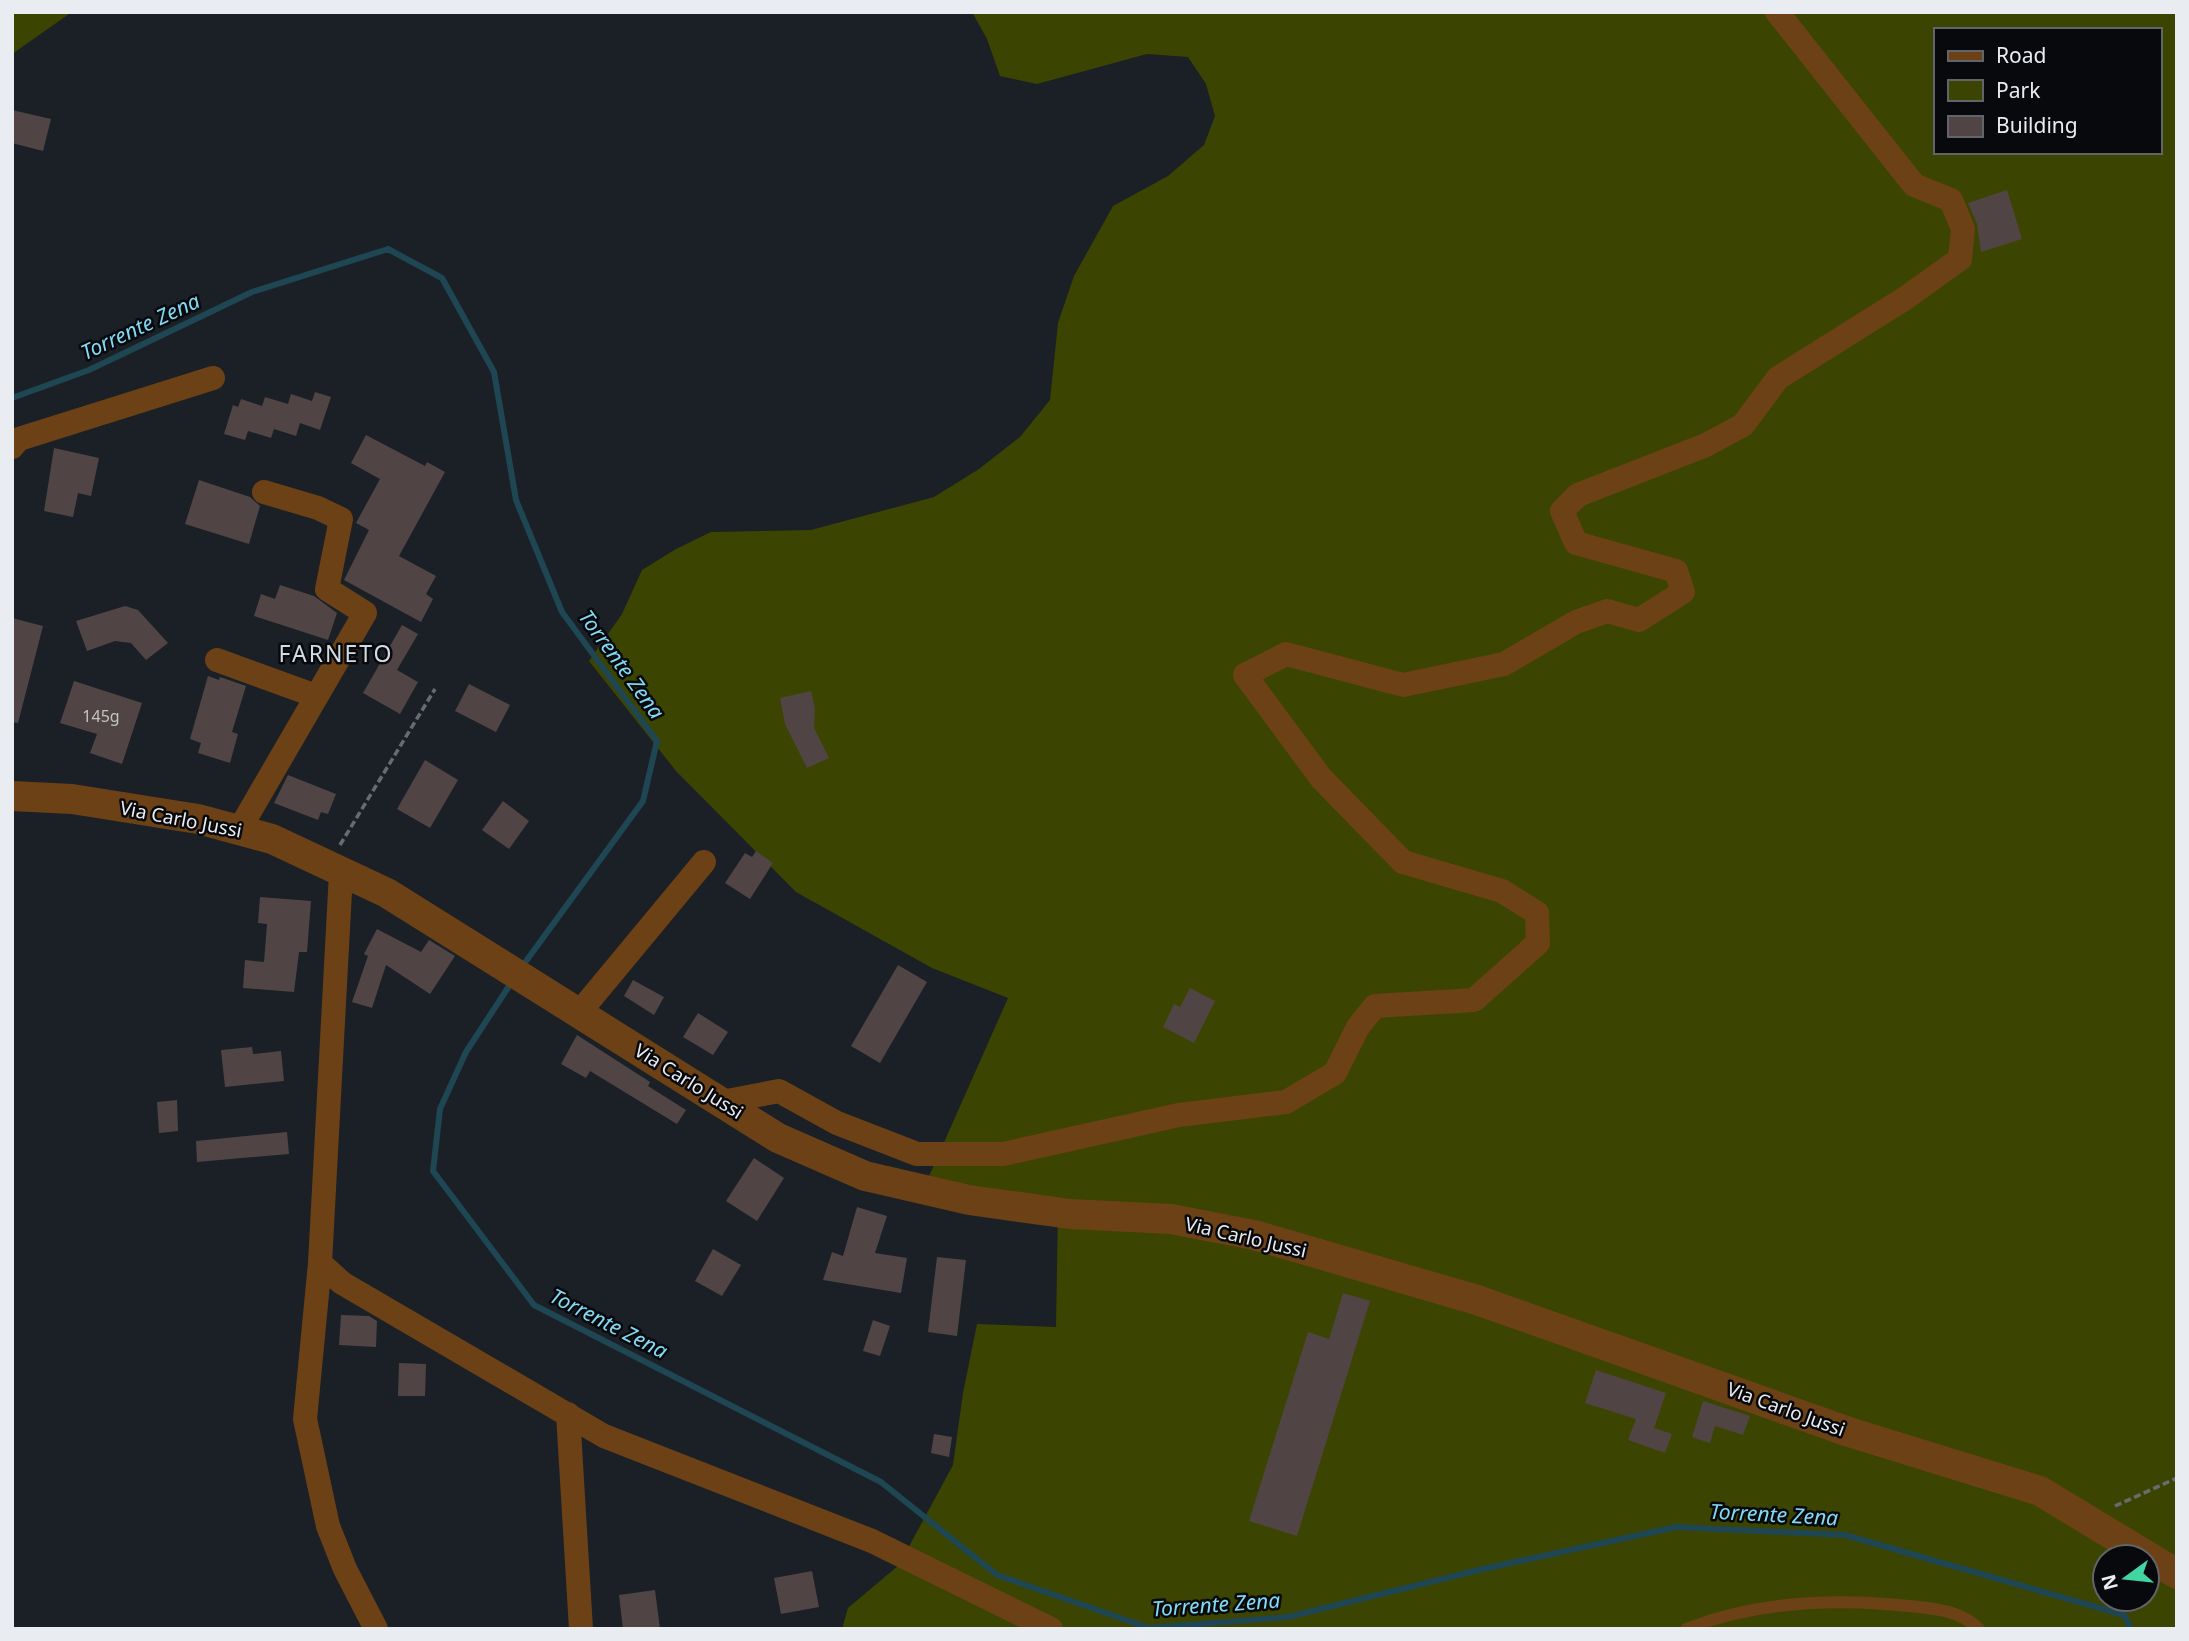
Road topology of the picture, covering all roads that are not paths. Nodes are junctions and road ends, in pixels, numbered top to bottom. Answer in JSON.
{"nodes":[{"id":1,"x":1777,"y":12,"type":"edge"},
{"id":2,"x":213,"y":378,"type":"dead end"},
{"id":3,"x":12,"y":447,"type":"edge"},
{"id":4,"x":264,"y":492,"type":"dead end"},
{"id":5,"x":217,"y":660,"type":"dead end"},
{"id":6,"x":316,"y":696,"type":"junction"},
{"id":7,"x":12,"y":796,"type":"edge"},
{"id":8,"x":239,"y":830,"type":"junction"},
{"id":9,"x":339,"y":861,"type":"junction"},
{"id":10,"x":704,"y":862,"type":"dead end"},
{"id":11,"x":588,"y":1002,"type":"dead end"},
{"id":12,"x":722,"y":1102,"type":"junction"},
{"id":13,"x":320,"y":1263,"type":"junction"},
{"id":14,"x":568,"y":1414,"type":"junction"},
{"id":15,"x":2177,"y":1574,"type":"edge"},
{"id":16,"x":376,"y":1629,"type":"edge"},
{"id":17,"x":581,"y":1629,"type":"edge"},
{"id":18,"x":1051,"y":1629,"type":"edge"},
{"id":19,"x":1686,"y":1629,"type":"edge"},
{"id":20,"x":1979,"y":1629,"type":"edge"}],
"edges":[{"from":1,"to":12,"type":"street"},
{"from":2,"to":3,"type":"street"},
{"from":4,"to":6,"type":"street"},
{"from":5,"to":6,"type":"street"},
{"from":6,"to":8,"type":"street"},
{"from":7,"to":8,"type":"street","name":"Via Carlo Jussi"},
{"from":8,"to":9,"type":"street","name":"Via Carlo Jussi"},
{"from":9,"to":12,"type":"street","name":"Via Carlo Jussi"},
{"from":9,"to":13,"type":"street"},
{"from":10,"to":11,"type":"street"},
{"from":12,"to":15,"type":"street","name":"Via Carlo Jussi"},
{"from":13,"to":14,"type":"street"},
{"from":13,"to":16,"type":"street"},
{"from":14,"to":17,"type":"street"},
{"from":14,"to":18,"type":"street"},
{"from":19,"to":20,"type":"lane"}]}
